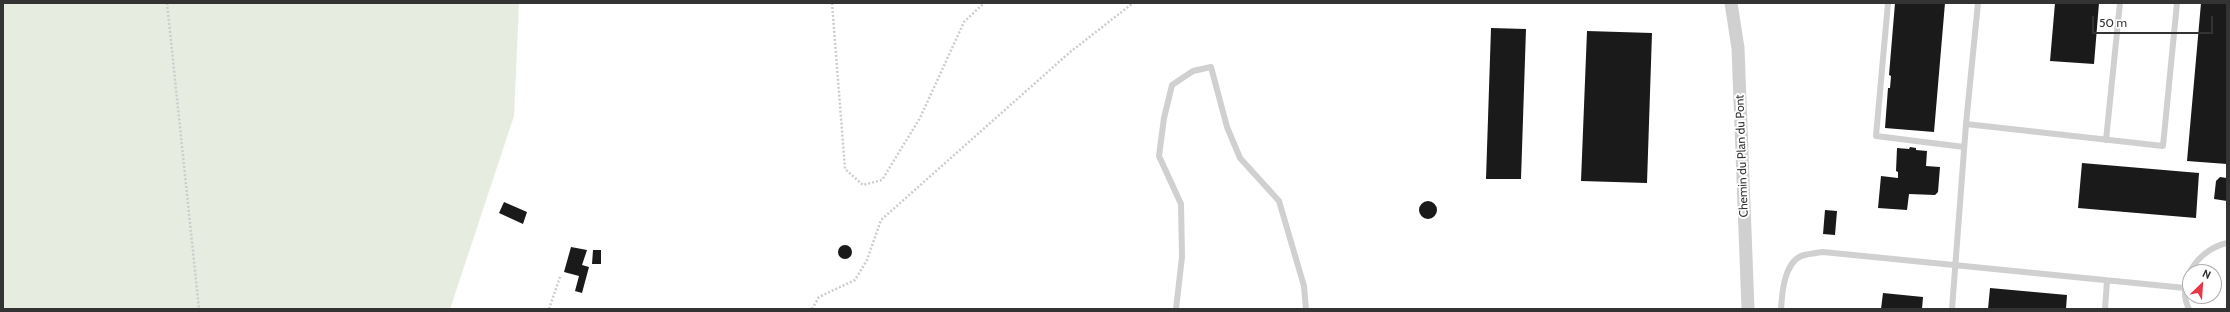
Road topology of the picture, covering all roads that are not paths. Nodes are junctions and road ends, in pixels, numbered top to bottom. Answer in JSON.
{"nodes":[{"id":1,"x":1730,"y":3,"type":"edge"},
{"id":2,"x":1888,"y":3,"type":"edge"},
{"id":3,"x":1978,"y":3,"type":"edge"},
{"id":4,"x":2120,"y":3,"type":"edge"},
{"id":5,"x":2177,"y":3,"type":"edge"},
{"id":6,"x":1966,"y":124,"type":"junction"},
{"id":7,"x":2106,"y":140,"type":"junction"},
{"id":8,"x":1964,"y":147,"type":"junction"},
{"id":9,"x":2227,"y":243,"type":"edge"},
{"id":10,"x":2195,"y":264,"type":"edge"},
{"id":11,"x":1956,"y":265,"type":"junction"},
{"id":12,"x":2107,"y":280,"type":"junction"},
{"id":13,"x":2182,"y":288,"type":"edge"},
{"id":14,"x":1176,"y":309,"type":"edge"},
{"id":15,"x":1306,"y":309,"type":"edge"},
{"id":16,"x":1748,"y":309,"type":"edge"},
{"id":17,"x":1781,"y":309,"type":"edge"},
{"id":18,"x":1952,"y":309,"type":"edge"},
{"id":19,"x":2105,"y":309,"type":"edge"}],
"edges":[{"from":1,"to":16,"type":"street","name":"Chemin du Plan du Pont"},
{"from":2,"to":8,"type":"lane"},
{"from":3,"to":6,"type":"lane"},
{"from":4,"to":7,"type":"lane"},
{"from":5,"to":7,"type":"lane"},
{"from":6,"to":7,"type":"lane"},
{"from":6,"to":8,"type":"lane"},
{"from":8,"to":11,"type":"lane"},
{"from":9,"to":10,"type":"lane"},
{"from":11,"to":12,"type":"lane"},
{"from":11,"to":17,"type":"lane"},
{"from":11,"to":18,"type":"lane"},
{"from":12,"to":13,"type":"lane"},
{"from":12,"to":19,"type":"lane"},
{"from":14,"to":15,"type":"lane"}]}
